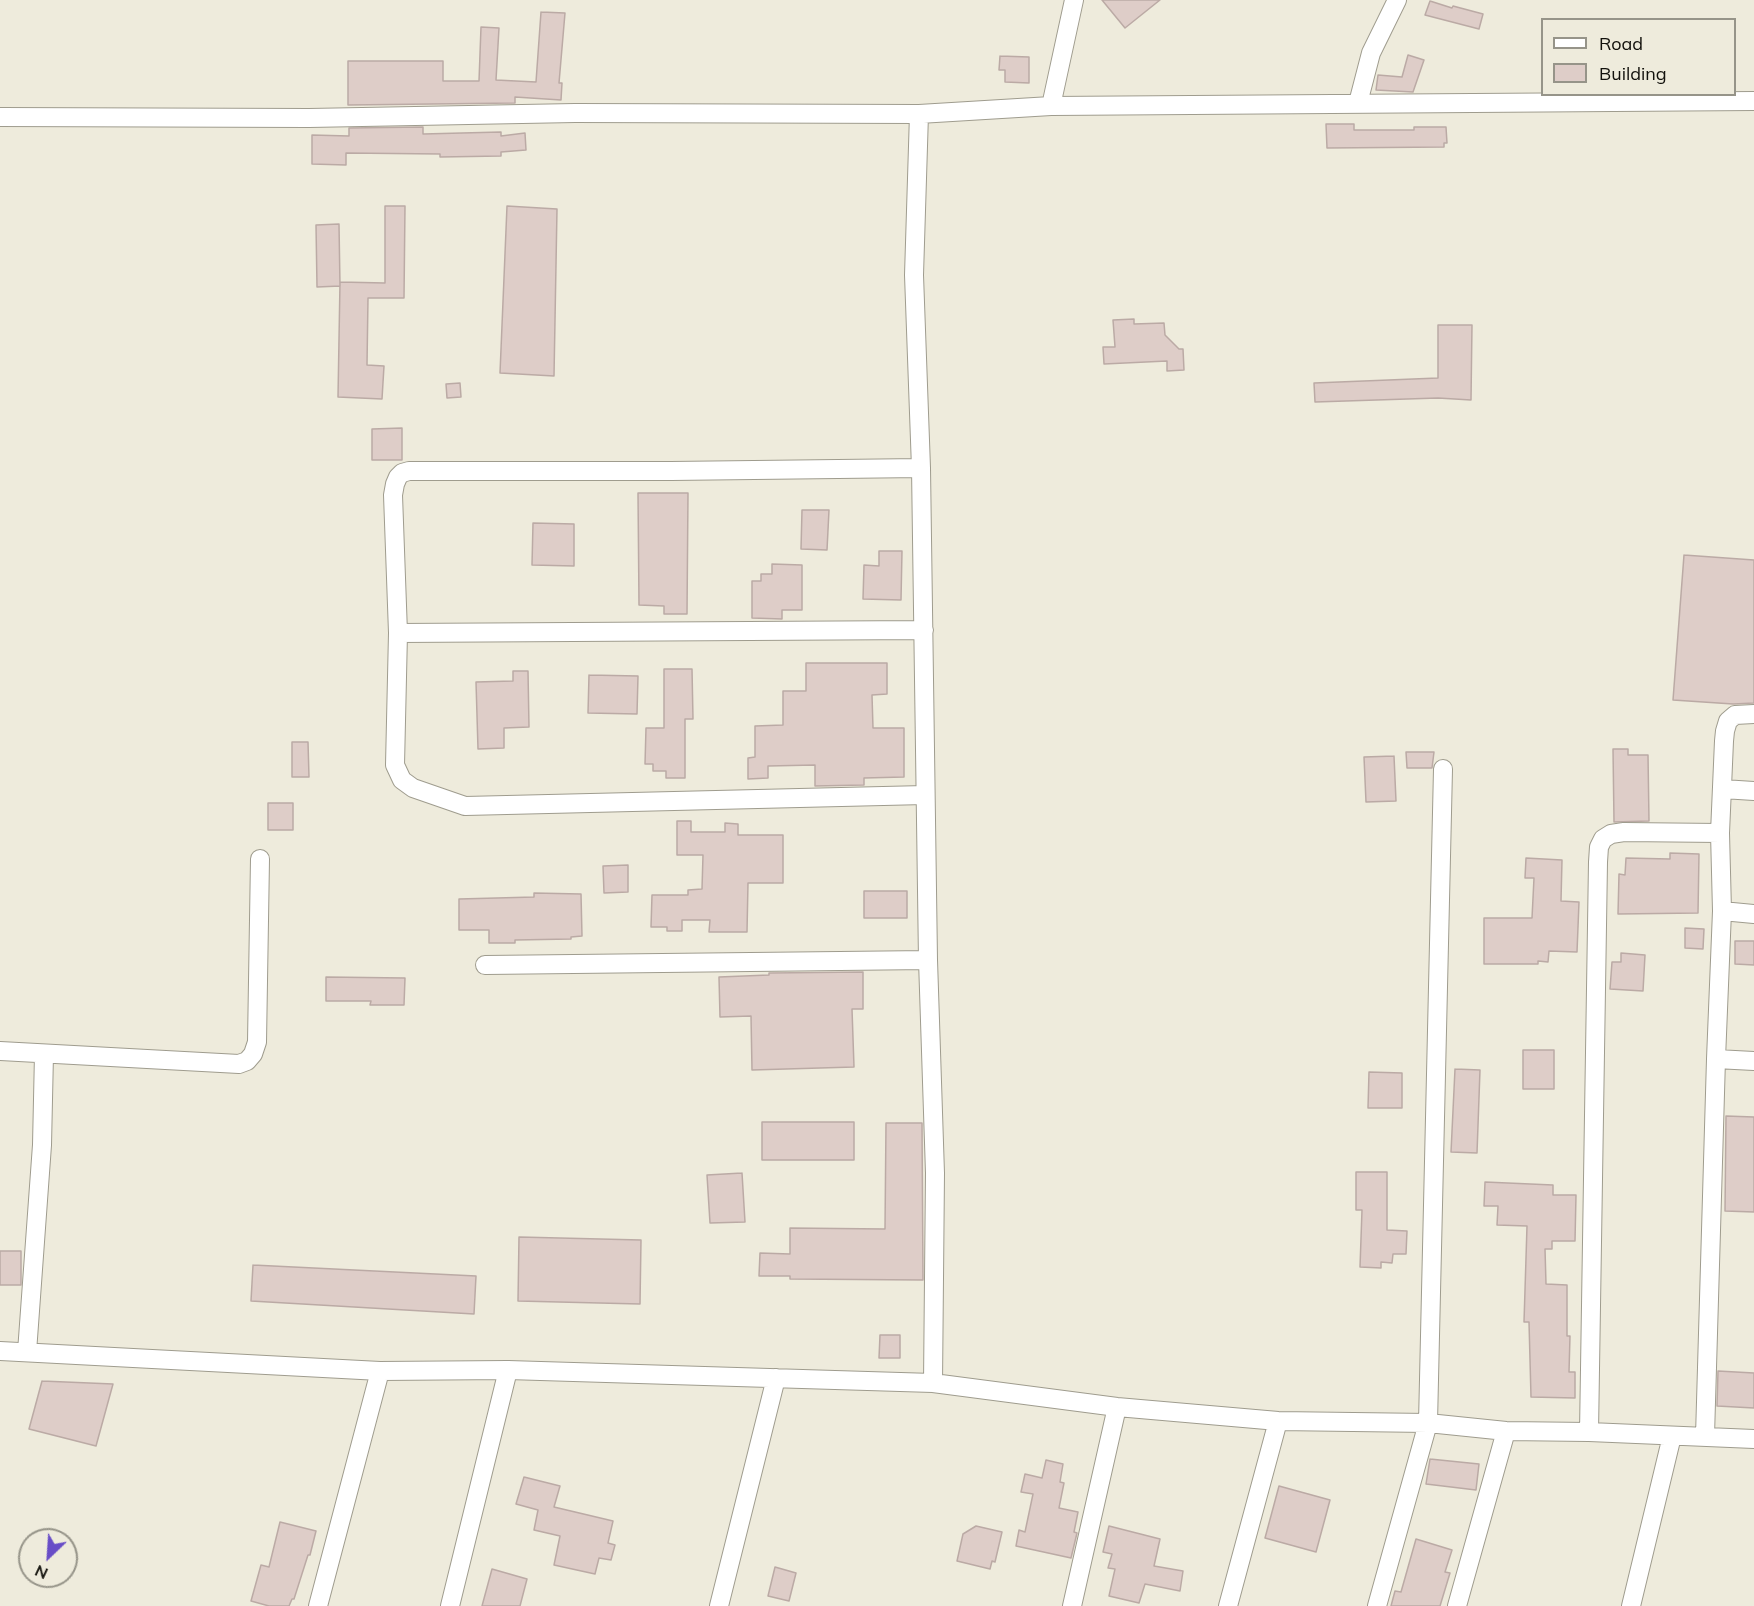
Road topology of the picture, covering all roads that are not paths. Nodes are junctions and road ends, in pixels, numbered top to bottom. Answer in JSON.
{"nodes":[{"id":1,"x":1074,"y":0,"type":"edge"},
{"id":2,"x":1397,"y":0,"type":"edge"},
{"id":3,"x":1754,"y":101,"type":"edge"},
{"id":4,"x":1358,"y":103,"type":"junction"},
{"id":5,"x":1050,"y":106,"type":"junction"},
{"id":6,"x":919,"y":114,"type":"junction"},
{"id":7,"x":0,"y":117,"type":"edge"},
{"id":8,"x":921,"y":468,"type":"junction"},
{"id":9,"x":924,"y":630,"type":"junction"},
{"id":10,"x":398,"y":633,"type":"junction"},
{"id":11,"x":1754,"y":714,"type":"edge"},
{"id":12,"x":1443,"y":769,"type":"dead end"},
{"id":13,"x":1723,"y":789,"type":"junction"},
{"id":14,"x":1754,"y":791,"type":"edge"},
{"id":15,"x":925,"y":795,"type":"junction"},
{"id":16,"x":1720,"y":834,"type":"junction"},
{"id":17,"x":260,"y":860,"type":"dead end"},
{"id":18,"x":1722,"y":911,"type":"junction"},
{"id":19,"x":1754,"y":914,"type":"edge"},
{"id":20,"x":928,"y":960,"type":"junction"},
{"id":21,"x":485,"y":965,"type":"dead end"},
{"id":22,"x":0,"y":1051,"type":"edge"},
{"id":23,"x":44,"y":1054,"type":"junction"},
{"id":24,"x":1716,"y":1059,"type":"junction"},
{"id":25,"x":1754,"y":1061,"type":"edge"},
{"id":26,"x":0,"y":1351,"type":"edge"},
{"id":27,"x":27,"y":1352,"type":"junction"},
{"id":28,"x":508,"y":1370,"type":"junction"},
{"id":29,"x":380,"y":1371,"type":"junction"},
{"id":30,"x":776,"y":1378,"type":"junction"},
{"id":31,"x":933,"y":1383,"type":"junction"},
{"id":32,"x":1116,"y":1407,"type":"junction"},
{"id":33,"x":1278,"y":1421,"type":"junction"},
{"id":34,"x":1428,"y":1423,"type":"junction"},
{"id":35,"x":1506,"y":1431,"type":"junction"},
{"id":36,"x":1589,"y":1432,"type":"junction"},
{"id":37,"x":1672,"y":1436,"type":"junction"},
{"id":38,"x":1706,"y":1436,"type":"junction"},
{"id":39,"x":1754,"y":1439,"type":"edge"},
{"id":40,"x":318,"y":1606,"type":"edge"},
{"id":41,"x":450,"y":1606,"type":"edge"},
{"id":42,"x":719,"y":1606,"type":"edge"},
{"id":43,"x":1072,"y":1606,"type":"edge"},
{"id":44,"x":1228,"y":1606,"type":"edge"},
{"id":45,"x":1377,"y":1606,"type":"edge"},
{"id":46,"x":1456,"y":1606,"type":"edge"},
{"id":47,"x":1631,"y":1606,"type":"edge"}],
"edges":[{"from":1,"to":5,"type":"street"},
{"from":2,"to":4,"type":"street"},
{"from":3,"to":4,"type":"street"},
{"from":4,"to":5,"type":"street"},
{"from":5,"to":6,"type":"street"},
{"from":6,"to":7,"type":"street"},
{"from":6,"to":8,"type":"street"},
{"from":8,"to":9,"type":"street"},
{"from":8,"to":10,"type":"street"},
{"from":9,"to":10,"type":"street"},
{"from":9,"to":15,"type":"street"},
{"from":10,"to":15,"type":"street"},
{"from":11,"to":13,"type":"street"},
{"from":12,"to":34,"type":"street"},
{"from":13,"to":14,"type":"street"},
{"from":13,"to":16,"type":"street"},
{"from":15,"to":20,"type":"street"},
{"from":16,"to":18,"type":"street"},
{"from":16,"to":36,"type":"street"},
{"from":17,"to":23,"type":"street"},
{"from":18,"to":19,"type":"street"},
{"from":18,"to":24,"type":"street"},
{"from":20,"to":21,"type":"street"},
{"from":20,"to":31,"type":"street"},
{"from":22,"to":23,"type":"street"},
{"from":23,"to":27,"type":"street"},
{"from":24,"to":25,"type":"street"},
{"from":24,"to":38,"type":"street"},
{"from":26,"to":27,"type":"street"},
{"from":27,"to":29,"type":"street"},
{"from":28,"to":29,"type":"street"},
{"from":28,"to":30,"type":"street"},
{"from":28,"to":41,"type":"street"},
{"from":29,"to":40,"type":"street"},
{"from":30,"to":31,"type":"street"},
{"from":30,"to":42,"type":"street"},
{"from":31,"to":32,"type":"street"},
{"from":32,"to":33,"type":"street"},
{"from":32,"to":43,"type":"street"},
{"from":33,"to":34,"type":"street"},
{"from":33,"to":44,"type":"street"},
{"from":34,"to":35,"type":"street"},
{"from":34,"to":45,"type":"street"},
{"from":35,"to":36,"type":"street"},
{"from":35,"to":46,"type":"street"},
{"from":36,"to":37,"type":"street"},
{"from":37,"to":38,"type":"street"},
{"from":37,"to":47,"type":"street"},
{"from":38,"to":39,"type":"street"}]}
